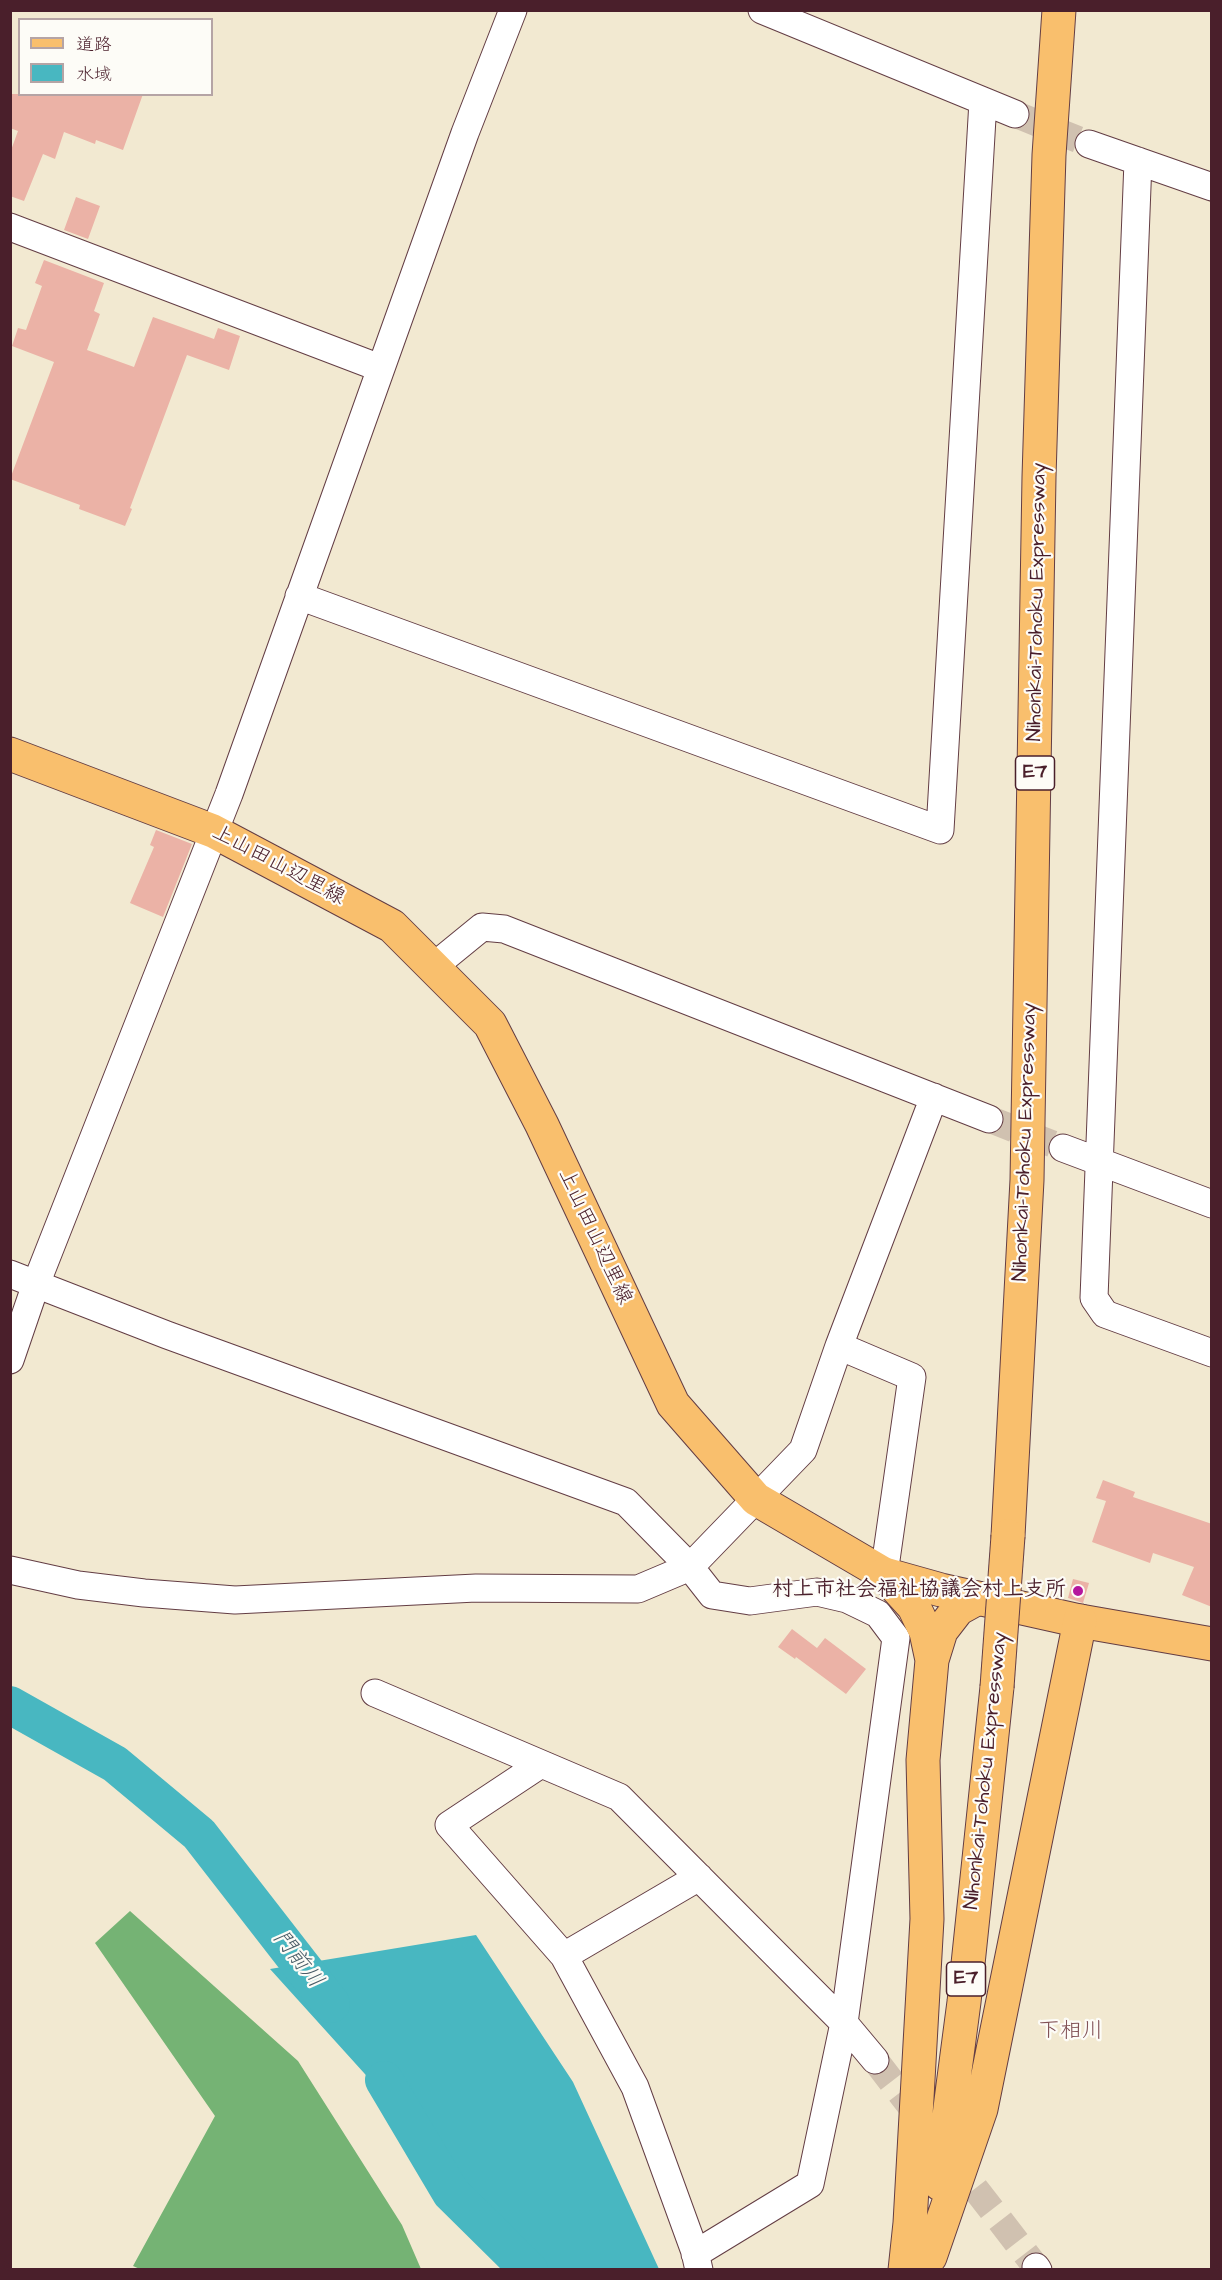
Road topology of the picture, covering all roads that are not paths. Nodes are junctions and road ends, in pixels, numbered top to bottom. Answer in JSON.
{"nodes":[{"id":1,"x":513,"y":10,"type":"edge"},
{"id":2,"x":762,"y":10,"type":"edge"},
{"id":3,"x":1059,"y":10,"type":"edge"},
{"id":4,"x":983,"y":101,"type":"junction"},
{"id":5,"x":1015,"y":114,"type":"tunnel mouth"},
{"id":6,"x":1089,"y":144,"type":"tunnel mouth"},
{"id":7,"x":1138,"y":161,"type":"junction"},
{"id":8,"x":1212,"y":187,"type":"edge"},
{"id":9,"x":10,"y":227,"type":"edge"},
{"id":10,"x":380,"y":368,"type":"junction"},
{"id":11,"x":299,"y":596,"type":"junction"},
{"id":12,"x":10,"y":754,"type":"edge"},
{"id":13,"x":213,"y":831,"type":"junction"},
{"id":14,"x":433,"y":968,"type":"junction"},
{"id":15,"x":934,"y":1097,"type":"junction"},
{"id":16,"x":989,"y":1119,"type":"tunnel mouth"},
{"id":17,"x":1063,"y":1148,"type":"tunnel mouth"},
{"id":18,"x":1098,"y":1160,"type":"junction"},
{"id":19,"x":1212,"y":1204,"type":"edge"},
{"id":20,"x":10,"y":1274,"type":"edge"},
{"id":21,"x":36,"y":1284,"type":"junction"},
{"id":22,"x":839,"y":1346,"type":"junction"},
{"id":23,"x":1212,"y":1353,"type":"edge"},
{"id":24,"x":10,"y":1360,"type":"edge"},
{"id":25,"x":756,"y":1499,"type":"junction"},
{"id":26,"x":690,"y":1567,"type":"junction"},
{"id":27,"x":10,"y":1570,"type":"edge"},
{"id":28,"x":884,"y":1574,"type":"junction"},
{"id":29,"x":978,"y":1598,"type":"junction"},
{"id":30,"x":1080,"y":1622,"type":"junction"},
{"id":31,"x":1212,"y":1644,"type":"edge"},
{"id":32,"x":932,"y":1660,"type":"junction"},
{"id":33,"x":375,"y":1693,"type":"dead end"},
{"id":34,"x":541,"y":1764,"type":"junction"},
{"id":35,"x":699,"y":1877,"type":"junction"},
{"id":36,"x":564,"y":1956,"type":"junction"},
{"id":37,"x":844,"y":2023,"type":"junction"},
{"id":38,"x":875,"y":2060,"type":"tunnel mouth"},
{"id":39,"x":697,"y":2261,"type":"edge"},
{"id":40,"x":921,"y":2265,"type":"edge"}],
"edges":[{"from":1,"to":10,"type":"street"},
{"from":2,"to":4,"type":"street"},
{"from":3,"to":40,"type":"main road","name":"Nihonkai-Tohoku Expressway","number":"E7","bridge":true},
{"from":4,"to":5,"type":"street"},
{"from":4,"to":11,"type":"street"},
{"from":6,"to":7,"type":"street"},
{"from":7,"to":8,"type":"street"},
{"from":7,"to":18,"type":"street"},
{"from":9,"to":10,"type":"street"},
{"from":10,"to":11,"type":"street"},
{"from":11,"to":13,"type":"street"},
{"from":12,"to":13,"type":"main road","name":"上山田山辺里線"},
{"from":13,"to":14,"type":"main road","name":"上山田山辺里線"},
{"from":13,"to":21,"type":"street"},
{"from":14,"to":15,"type":"street"},
{"from":14,"to":25,"type":"main road","name":"上山田山辺里線"},
{"from":15,"to":16,"type":"street"},
{"from":15,"to":22,"type":"street"},
{"from":17,"to":18,"type":"street"},
{"from":18,"to":19,"type":"street"},
{"from":18,"to":23,"type":"street"},
{"from":20,"to":21,"type":"street"},
{"from":21,"to":24,"type":"street"},
{"from":21,"to":26,"type":"street"},
{"from":22,"to":25,"type":"street"},
{"from":22,"to":28,"type":"street"},
{"from":25,"to":26,"type":"street"},
{"from":25,"to":28,"type":"main road","name":"上山田山辺里線"},
{"from":26,"to":27,"type":"street"},
{"from":26,"to":37,"type":"street"},
{"from":28,"to":29,"type":"main road","name":"上山田山辺里線"},
{"from":28,"to":32,"type":"main road"},
{"from":29,"to":30,"type":"main road","name":"上山田山辺里線"},
{"from":29,"to":32,"type":"main road"},
{"from":30,"to":31,"type":"main road","name":"上山田山辺里線"},
{"from":30,"to":40,"type":"main road"},
{"from":32,"to":40,"type":"main road"},
{"from":33,"to":34,"type":"street"},
{"from":34,"to":35,"type":"street"},
{"from":34,"to":36,"type":"street"},
{"from":35,"to":36,"type":"street"},
{"from":35,"to":37,"type":"street"},
{"from":36,"to":39,"type":"street"},
{"from":37,"to":38,"type":"street"},
{"from":37,"to":39,"type":"street"}]}
